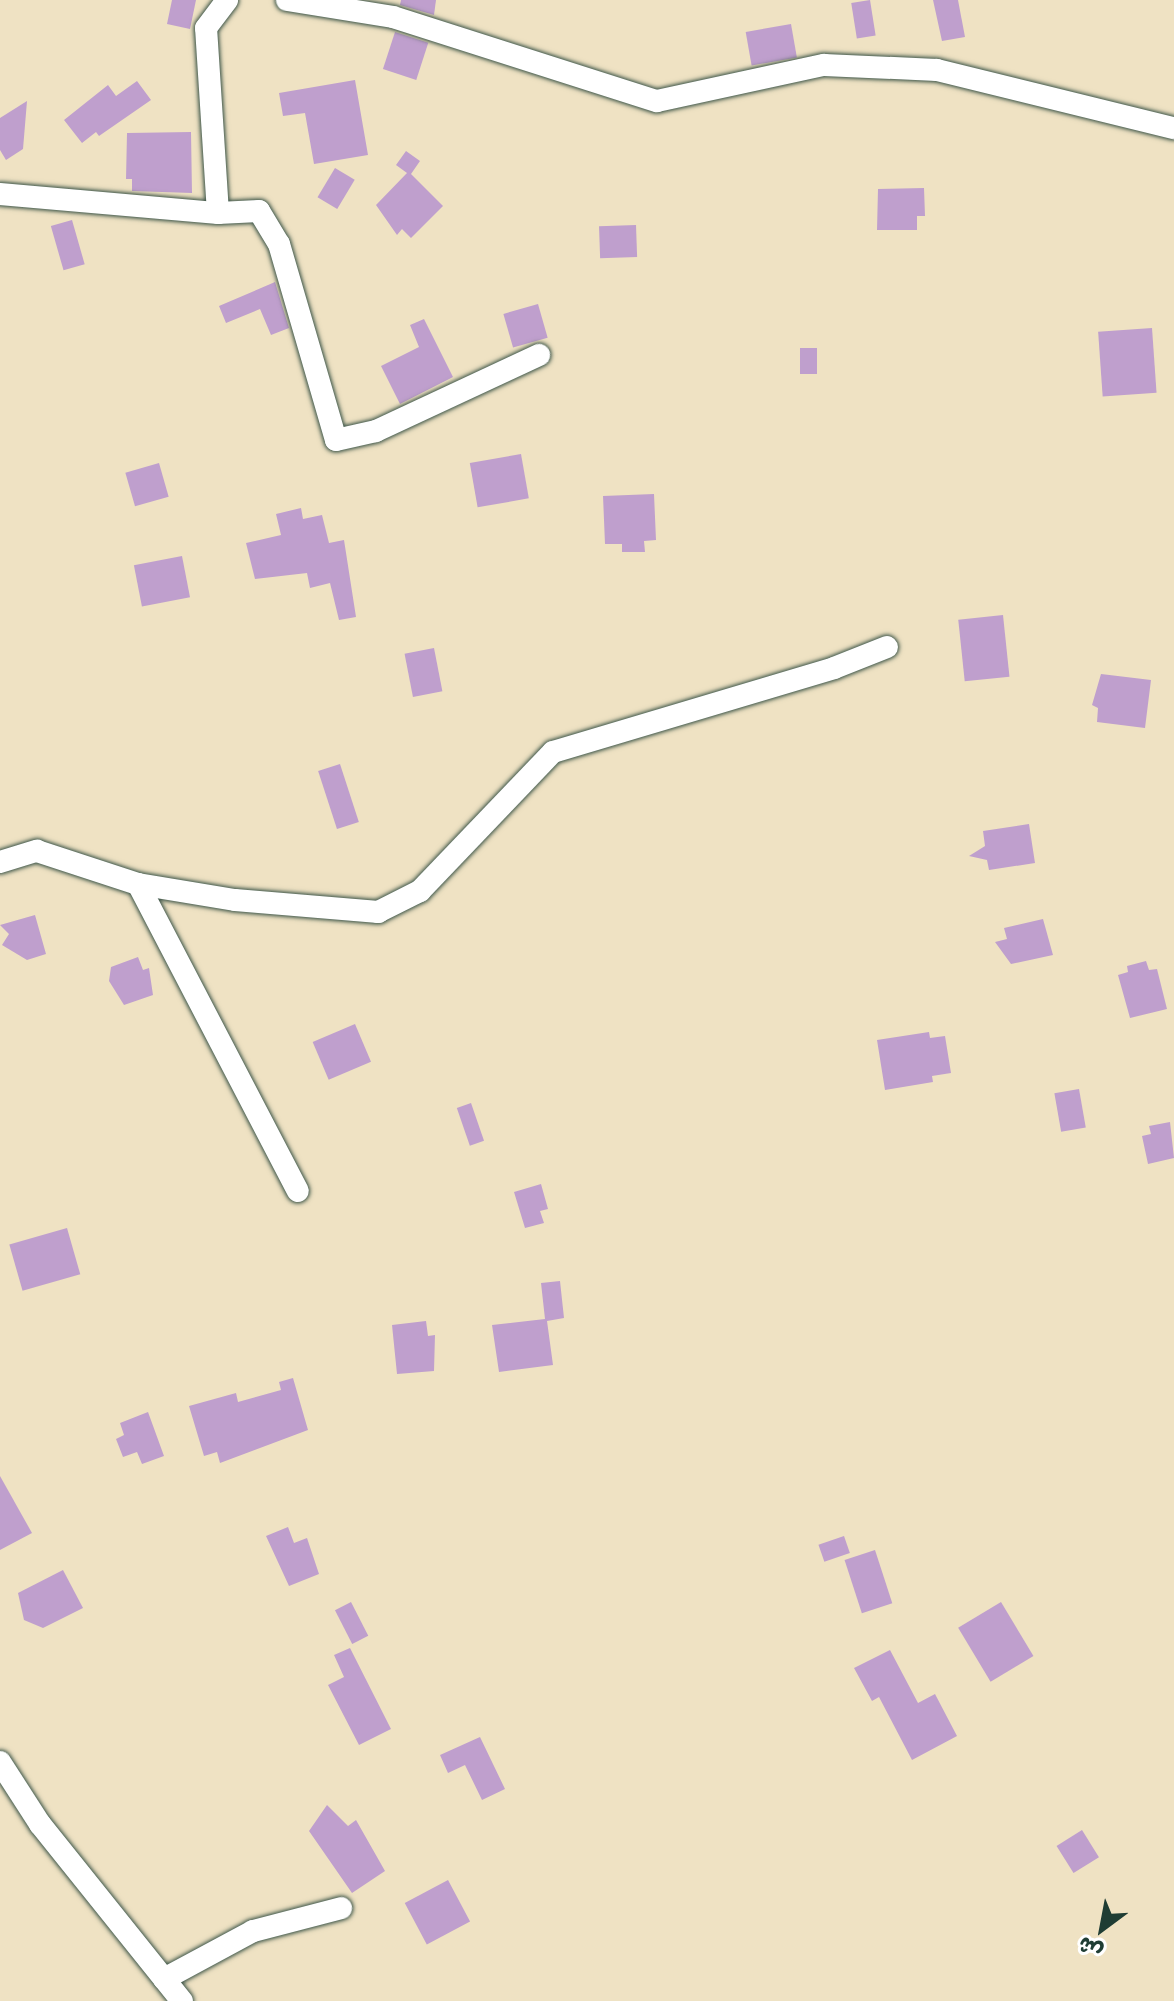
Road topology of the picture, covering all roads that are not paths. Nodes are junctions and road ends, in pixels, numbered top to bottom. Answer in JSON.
{"nodes":[{"id":1,"x":227,"y":0,"type":"edge"},
{"id":2,"x":287,"y":0,"type":"edge"},
{"id":3,"x":1174,"y":128,"type":"edge"},
{"id":4,"x":0,"y":194,"type":"edge"},
{"id":5,"x":218,"y":213,"type":"junction"},
{"id":6,"x":539,"y":355,"type":"dead end"},
{"id":7,"x":887,"y":647,"type":"dead end"},
{"id":8,"x":0,"y":862,"type":"edge"},
{"id":9,"x":138,"y":884,"type":"junction"},
{"id":10,"x":298,"y":1191,"type":"dead end"},
{"id":11,"x":0,"y":1762,"type":"edge"},
{"id":12,"x":341,"y":1908,"type":"dead end"},
{"id":13,"x":164,"y":1979,"type":"junction"},
{"id":14,"x":182,"y":2001,"type":"edge"}],
"edges":[{"from":1,"to":5,"type":"street"},
{"from":2,"to":3,"type":"street"},
{"from":4,"to":5,"type":"street"},
{"from":5,"to":6,"type":"street"},
{"from":7,"to":9,"type":"street"},
{"from":8,"to":9,"type":"street"},
{"from":9,"to":10,"type":"street"},
{"from":11,"to":13,"type":"street"},
{"from":12,"to":13,"type":"street"},
{"from":13,"to":14,"type":"street"}]}
